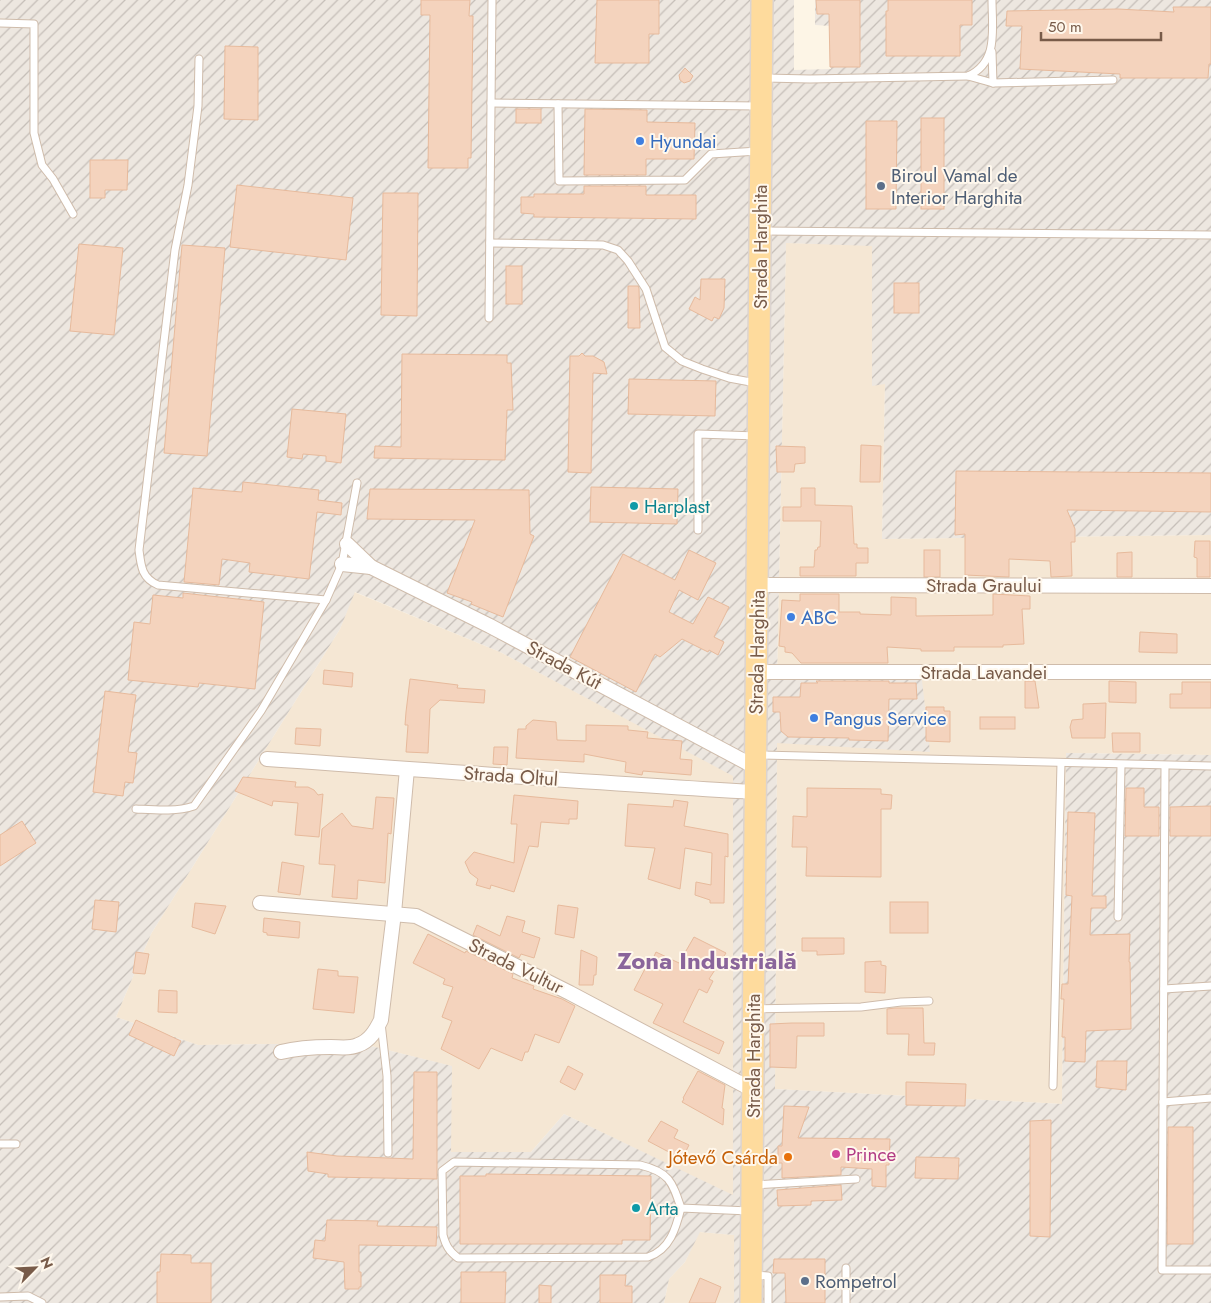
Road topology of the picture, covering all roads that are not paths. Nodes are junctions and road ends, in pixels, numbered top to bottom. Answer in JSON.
{"nodes":[{"id":1,"x":492,"y":0,"type":"edge"},
{"id":2,"x":762,"y":0,"type":"edge"},
{"id":3,"x":992,"y":0,"type":"edge"},
{"id":4,"x":0,"y":23,"type":"edge"},
{"id":5,"x":992,"y":44,"type":"junction"},
{"id":6,"x":199,"y":59,"type":"dead end"},
{"id":7,"x":968,"y":76,"type":"junction"},
{"id":8,"x":762,"y":78,"type":"junction"},
{"id":9,"x":1113,"y":80,"type":"dead end"},
{"id":10,"x":993,"y":83,"type":"junction"},
{"id":11,"x":491,"y":103,"type":"junction"},
{"id":12,"x":558,"y":104,"type":"junction"},
{"id":13,"x":762,"y":106,"type":"junction"},
{"id":14,"x":761,"y":150,"type":"junction"},
{"id":15,"x":72,"y":214,"type":"dead end"},
{"id":16,"x":760,"y":231,"type":"junction"},
{"id":17,"x":1211,"y":236,"type":"edge"},
{"id":18,"x":490,"y":243,"type":"junction"},
{"id":19,"x":489,"y":318,"type":"dead end"},
{"id":20,"x":759,"y":384,"type":"junction"},
{"id":21,"x":759,"y":436,"type":"junction"},
{"id":22,"x":357,"y":483,"type":"dead end"},
{"id":23,"x":698,"y":530,"type":"dead end"},
{"id":24,"x":347,"y":544,"type":"junction"},
{"id":25,"x":342,"y":564,"type":"junction"},
{"id":26,"x":372,"y":567,"type":"junction"},
{"id":27,"x":757,"y":585,"type":"junction"},
{"id":28,"x":1211,"y":586,"type":"edge"},
{"id":29,"x":326,"y":600,"type":"junction"},
{"id":30,"x":756,"y":672,"type":"junction"},
{"id":31,"x":1211,"y":672,"type":"edge"},
{"id":32,"x":267,"y":759,"type":"dead end"},
{"id":33,"x":755,"y":761,"type":"junction"},
{"id":34,"x":1062,"y":764,"type":"junction"},
{"id":35,"x":1120,"y":765,"type":"junction"},
{"id":36,"x":1165,"y":766,"type":"junction"},
{"id":37,"x":1211,"y":766,"type":"edge"},
{"id":38,"x":407,"y":769,"type":"junction"},
{"id":39,"x":755,"y":792,"type":"junction"},
{"id":40,"x":136,"y":809,"type":"dead end"},
{"id":41,"x":260,"y":903,"type":"dead end"},
{"id":42,"x":394,"y":913,"type":"junction"},
{"id":43,"x":1118,"y":918,"type":"dead end"},
{"id":44,"x":1211,"y":986,"type":"edge"},
{"id":45,"x":1164,"y":989,"type":"junction"},
{"id":46,"x":929,"y":1001,"type":"dead end"},
{"id":47,"x":753,"y":1009,"type":"junction"},
{"id":48,"x":381,"y":1020,"type":"junction"},
{"id":49,"x":281,"y":1052,"type":"dead end"},
{"id":50,"x":1053,"y":1086,"type":"dead end"},
{"id":51,"x":753,"y":1090,"type":"junction"},
{"id":52,"x":1211,"y":1098,"type":"edge"},
{"id":53,"x":1163,"y":1102,"type":"junction"},
{"id":54,"x":0,"y":1144,"type":"edge"},
{"id":55,"x":16,"y":1144,"type":"dead end"},
{"id":56,"x":388,"y":1153,"type":"dead end"},
{"id":57,"x":856,"y":1179,"type":"dead end"},
{"id":58,"x":752,"y":1186,"type":"junction"},
{"id":59,"x":681,"y":1208,"type":"junction"},
{"id":60,"x":751,"y":1211,"type":"junction"},
{"id":61,"x":846,"y":1268,"type":"dead end"},
{"id":62,"x":1211,"y":1270,"type":"edge"},
{"id":63,"x":751,"y":1275,"type":"junction"},
{"id":64,"x":0,"y":1296,"type":"edge"},
{"id":65,"x":42,"y":1303,"type":"edge"},
{"id":66,"x":751,"y":1303,"type":"edge"},
{"id":67,"x":768,"y":1303,"type":"edge"},
{"id":68,"x":846,"y":1303,"type":"edge"}],
"edges":[{"from":1,"to":11,"type":"lane"},
{"from":2,"to":8,"type":"main road","name":"Strada Harghita"},
{"from":3,"to":5,"type":"lane"},
{"from":4,"to":15,"type":"lane"},
{"from":5,"to":7,"type":"lane"},
{"from":5,"to":10,"type":"lane"},
{"from":6,"to":29,"type":"lane"},
{"from":7,"to":8,"type":"lane"},
{"from":7,"to":10,"type":"lane"},
{"from":8,"to":13,"type":"main road","name":"Strada Harghita"},
{"from":9,"to":10,"type":"lane"},
{"from":11,"to":12,"type":"lane"},
{"from":11,"to":18,"type":"lane"},
{"from":12,"to":13,"type":"lane"},
{"from":12,"to":14,"type":"lane"},
{"from":13,"to":14,"type":"main road","name":"Strada Harghita"},
{"from":14,"to":16,"type":"main road","name":"Strada Harghita"},
{"from":16,"to":17,"type":"lane"},
{"from":16,"to":20,"type":"main road","name":"Strada Harghita"},
{"from":18,"to":19,"type":"lane"},
{"from":18,"to":20,"type":"lane"},
{"from":20,"to":21,"type":"main road","name":"Strada Harghita"},
{"from":21,"to":23,"type":"lane"},
{"from":21,"to":27,"type":"main road","name":"Strada Harghita"},
{"from":22,"to":24,"type":"lane"},
{"from":24,"to":25,"type":"lane"},
{"from":24,"to":26,"type":"street","name":"Strada Kút"},
{"from":25,"to":26,"type":"street","name":"Strada Kút"},
{"from":25,"to":29,"type":"lane"},
{"from":26,"to":33,"type":"street","name":"Strada Kút"},
{"from":27,"to":28,"type":"street","name":"Strada Graului"},
{"from":27,"to":30,"type":"main road","name":"Strada Harghita"},
{"from":29,"to":40,"type":"lane"},
{"from":30,"to":31,"type":"street","name":"Strada Lavandei"},
{"from":30,"to":33,"type":"main road","name":"Strada Harghita"},
{"from":32,"to":38,"type":"street","name":"Strada Oltul"},
{"from":33,"to":34,"type":"lane"},
{"from":33,"to":39,"type":"main road","name":"Strada Harghita"},
{"from":34,"to":35,"type":"lane"},
{"from":34,"to":50,"type":"lane"},
{"from":35,"to":36,"type":"lane"},
{"from":35,"to":43,"type":"lane"},
{"from":36,"to":37,"type":"lane"},
{"from":36,"to":45,"type":"lane"},
{"from":38,"to":39,"type":"street","name":"Strada Oltul"},
{"from":38,"to":42,"type":"street"},
{"from":39,"to":47,"type":"main road","name":"Strada Harghita"},
{"from":41,"to":42,"type":"street","name":"Strada Vultur"},
{"from":42,"to":48,"type":"street"},
{"from":42,"to":51,"type":"street","name":"Strada Vultur"},
{"from":44,"to":45,"type":"lane"},
{"from":45,"to":53,"type":"lane"},
{"from":46,"to":47,"type":"lane"},
{"from":47,"to":51,"type":"main road","name":"Strada Harghita"},
{"from":48,"to":49,"type":"street"},
{"from":48,"to":56,"type":"lane"},
{"from":51,"to":58,"type":"main road","name":"Strada Harghita"},
{"from":52,"to":53,"type":"lane"},
{"from":53,"to":62,"type":"lane"},
{"from":54,"to":55,"type":"lane"},
{"from":57,"to":58,"type":"lane"},
{"from":58,"to":60,"type":"main road","name":"Strada Harghita"},
{"from":59,"to":59,"type":"lane"},
{"from":59,"to":60,"type":"lane"},
{"from":60,"to":63,"type":"main road","name":"Strada Harghita"},
{"from":61,"to":68,"type":"lane"},
{"from":63,"to":66,"type":"main road","name":"Strada Harghita"},
{"from":63,"to":67,"type":"lane"},
{"from":64,"to":65,"type":"lane"}]}
